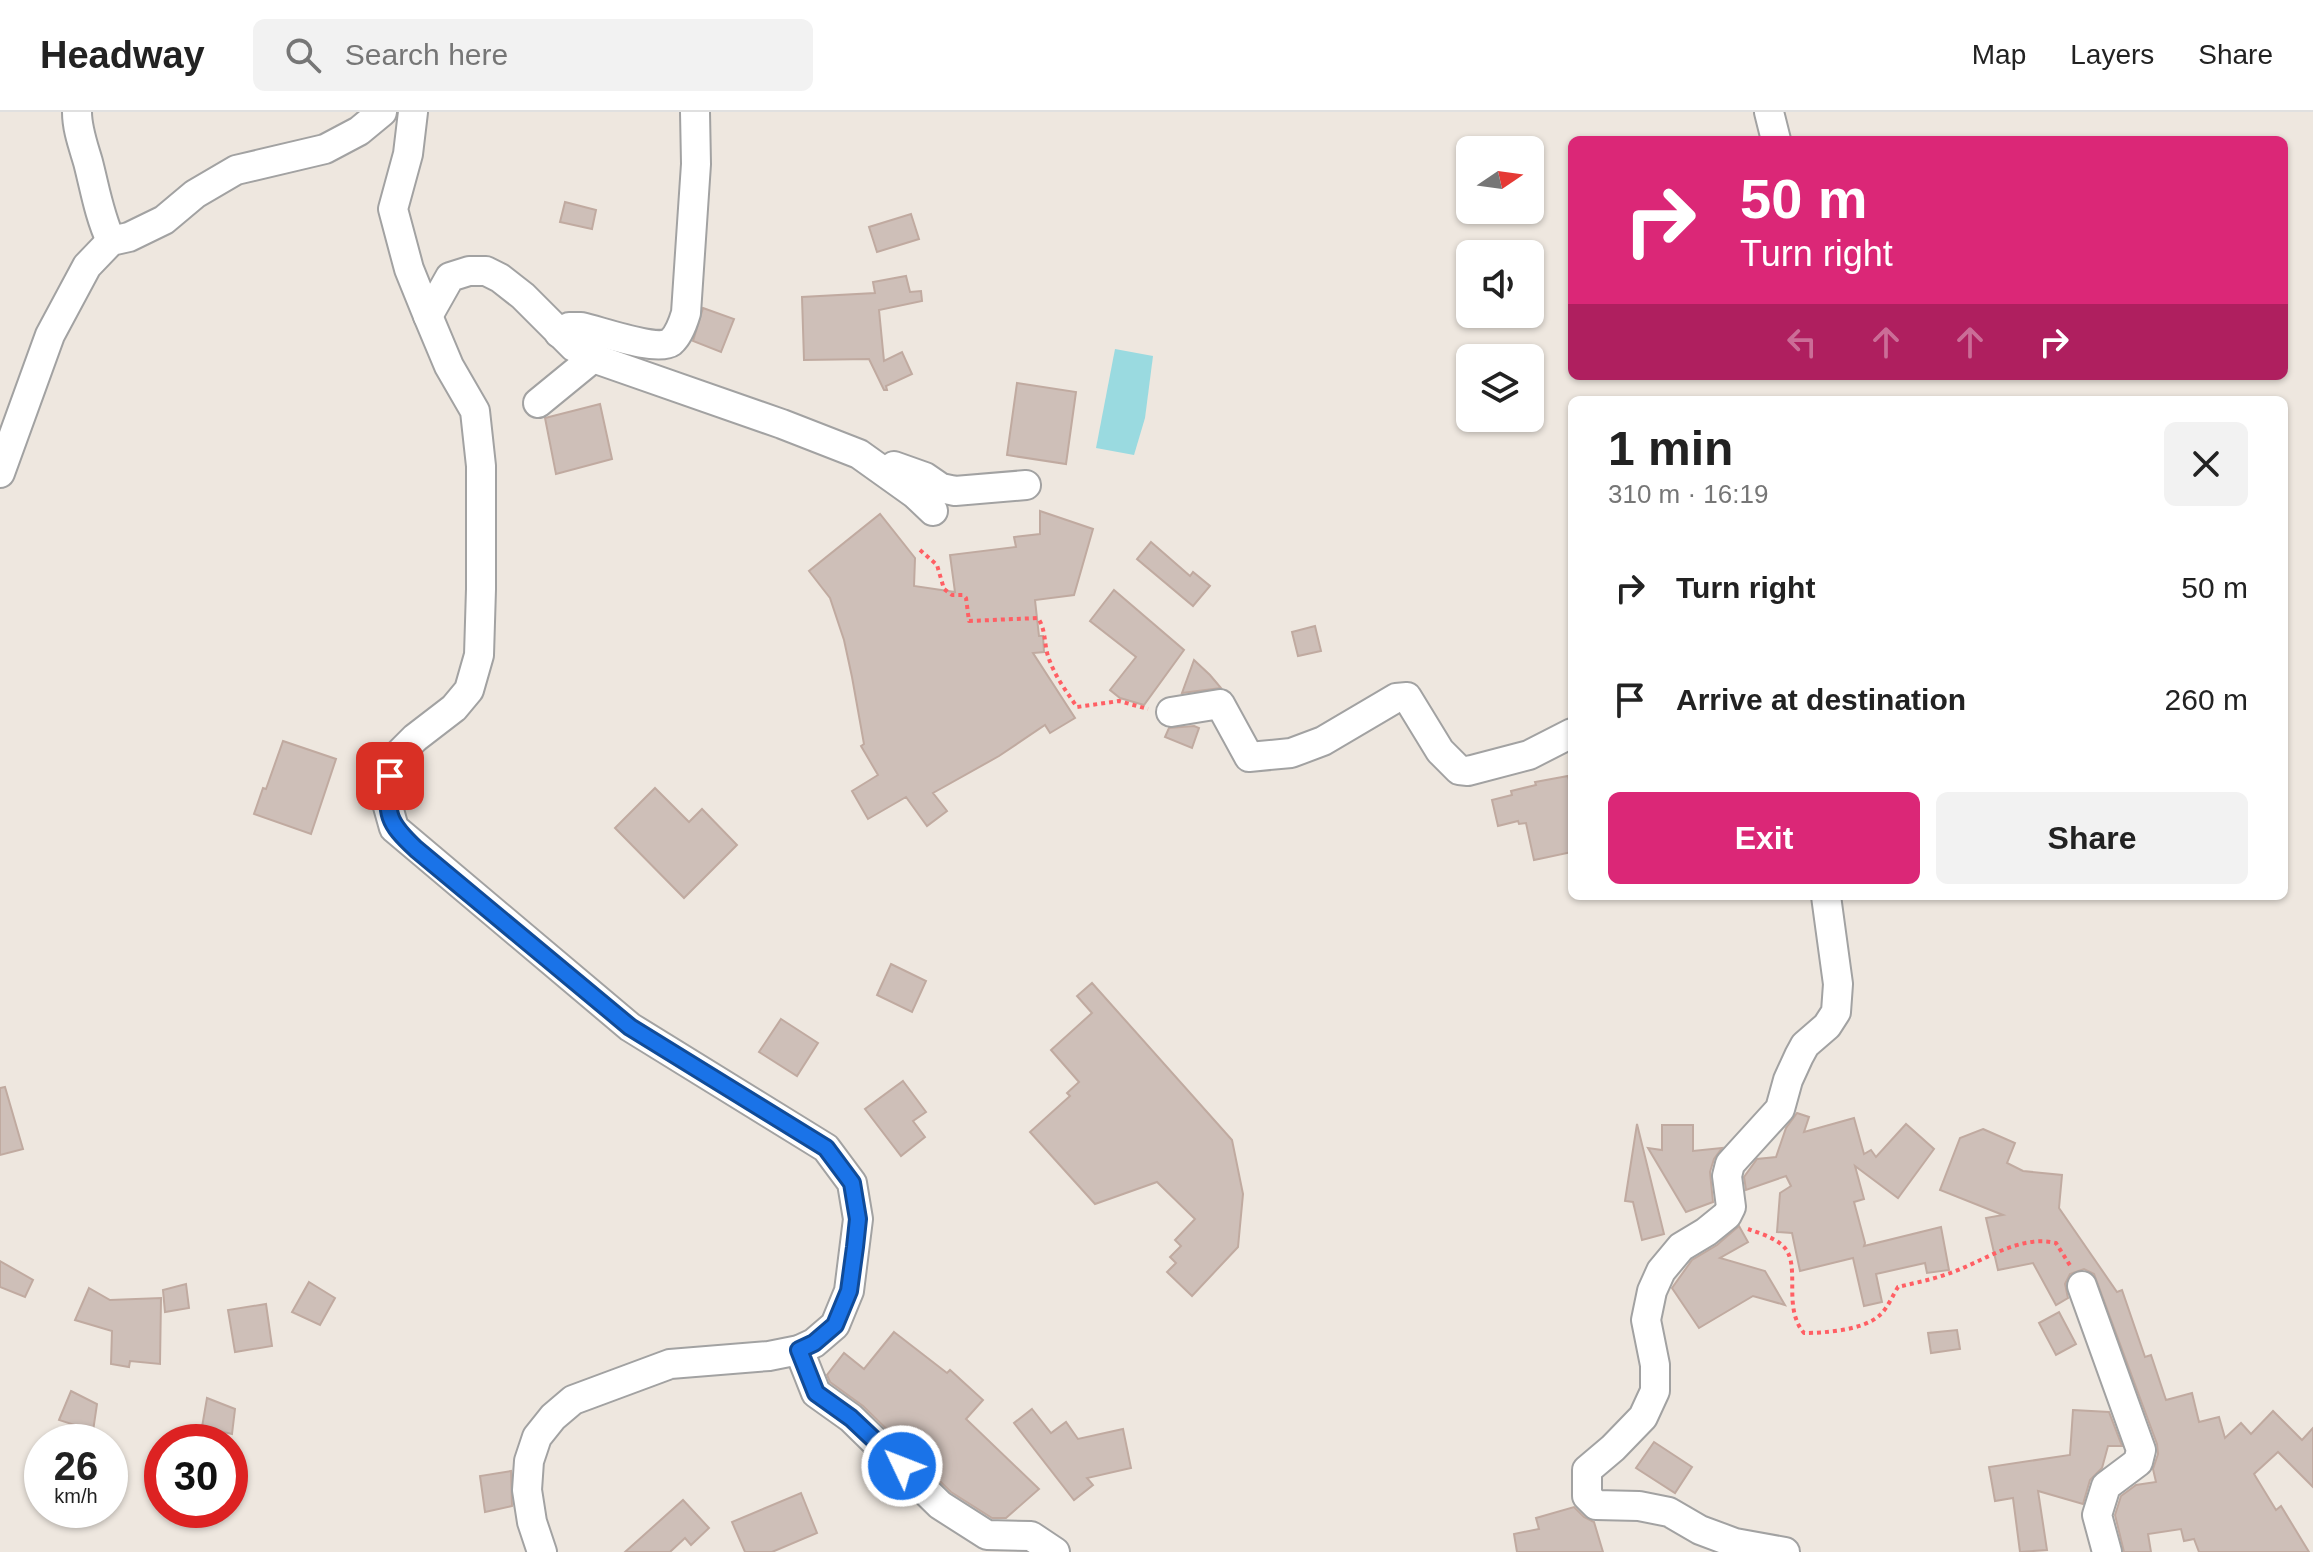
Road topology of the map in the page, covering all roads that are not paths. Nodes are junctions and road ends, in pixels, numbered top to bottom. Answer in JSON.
{"nodes":[{"id":1,"x":77,"y":112,"type":"edge"},
{"id":2,"x":382,"y":112,"type":"edge"},
{"id":3,"x":413,"y":112,"type":"edge"},
{"id":4,"x":695,"y":112,"type":"edge"},
{"id":5,"x":1769,"y":112,"type":"edge"},
{"id":6,"x":1775,"y":136,"type":"edge"},
{"id":7,"x":111,"y":241,"type":"junction"},
{"id":8,"x":428,"y":316,"type":"junction"},
{"id":9,"x":559,"y":333,"type":"junction"},
{"id":10,"x":593,"y":358,"type":"junction"},
{"id":11,"x":538,"y":403,"type":"dead end"},
{"id":12,"x":859,"y":454,"type":"junction"},
{"id":13,"x":0,"y":473,"type":"edge"},
{"id":14,"x":1026,"y":485,"type":"dead end"},
{"id":15,"x":933,"y":511,"type":"dead end"},
{"id":16,"x":1171,"y":712,"type":"road end"},
{"id":17,"x":1568,"y":735,"type":"edge"},
{"id":18,"x":1827,"y":900,"type":"edge"},
{"id":19,"x":2082,"y":1286,"type":"road end"},
{"id":20,"x":799,"y":1350,"type":"junction"},
{"id":21,"x":542,"y":1552,"type":"edge"},
{"id":22,"x":1055,"y":1552,"type":"edge"},
{"id":23,"x":1785,"y":1552,"type":"edge"},
{"id":24,"x":2107,"y":1552,"type":"edge"}],
"edges":[{"from":1,"to":7,"type":"street"},
{"from":2,"to":7,"type":"street"},
{"from":3,"to":8,"type":"street"},
{"from":4,"to":9,"type":"street"},
{"from":5,"to":6,"type":"street"},
{"from":7,"to":13,"type":"street"},
{"from":8,"to":9,"type":"street"},
{"from":8,"to":20,"type":"street"},
{"from":9,"to":10,"type":"street"},
{"from":10,"to":11,"type":"street"},
{"from":10,"to":12,"type":"street"},
{"from":12,"to":14,"type":"street"},
{"from":12,"to":15,"type":"street"},
{"from":16,"to":17,"type":"street"},
{"from":18,"to":23,"type":"street"},
{"from":19,"to":24,"type":"street"},
{"from":20,"to":21,"type":"street"},
{"from":20,"to":22,"type":"street"}]}
